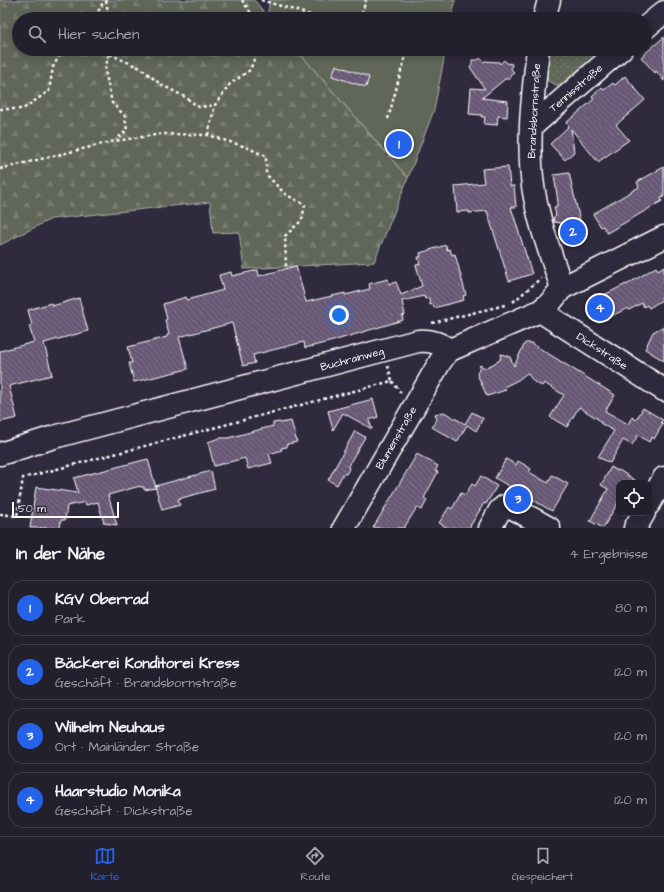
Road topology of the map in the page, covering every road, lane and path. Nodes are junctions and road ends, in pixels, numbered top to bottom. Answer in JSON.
{"nodes":[{"id":1,"x":102,"y":0,"type":"edge"},
{"id":2,"x":106,"y":0,"type":"edge"},
{"id":3,"x":242,"y":0,"type":"edge"},
{"id":4,"x":261,"y":0,"type":"edge"},
{"id":5,"x":366,"y":0,"type":"edge"},
{"id":6,"x":548,"y":0,"type":"edge"},
{"id":7,"x":96,"y":12,"type":"edge"},
{"id":8,"x":108,"y":12,"type":"edge"},
{"id":9,"x":250,"y":12,"type":"edge"},
{"id":10,"x":301,"y":12,"type":"edge"},
{"id":11,"x":362,"y":12,"type":"edge"},
{"id":12,"x":545,"y":12,"type":"edge"},
{"id":13,"x":664,"y":12,"type":"edge"},
{"id":14,"x":652,"y":22,"type":"edge"},
{"id":15,"x":59,"y":56,"type":"edge"},
{"id":16,"x":108,"y":56,"type":"edge"},
{"id":17,"x":115,"y":56,"type":"edge"},
{"id":18,"x":255,"y":56,"type":"edge"},
{"id":19,"x":405,"y":56,"type":"edge"},
{"id":20,"x":537,"y":56,"type":"edge"},
{"id":21,"x":613,"y":56,"type":"edge"},
{"id":22,"x":215,"y":105,"type":"junction"},
{"id":23,"x":0,"y":109,"type":"edge"},
{"id":24,"x":388,"y":119,"type":"dead end"},
{"id":25,"x":531,"y":127,"type":"junction"},
{"id":26,"x":208,"y":135,"type":"junction"},
{"id":27,"x":115,"y":141,"type":"junction"},
{"id":28,"x":0,"y":169,"type":"edge"},
{"id":29,"x":664,"y":237,"type":"edge"},
{"id":30,"x":286,"y":267,"type":"dead end"},
{"id":31,"x":562,"y":288,"type":"junction"},
{"id":32,"x":540,"y":311,"type":"junction"},
{"id":33,"x":450,"y":350,"type":"junction"},
{"id":34,"x":384,"y":351,"type":"junction"},
{"id":35,"x":664,"y":390,"type":"edge"},
{"id":36,"x":8,"y":451,"type":"edge"},
{"id":37,"x":0,"y":464,"type":"edge"},
{"id":38,"x":664,"y":478,"type":"edge"},
{"id":39,"x":652,"y":499,"type":"edge"},
{"id":40,"x":0,"y":514,"type":"edge"},
{"id":41,"x":642,"y":516,"type":"edge"},
{"id":42,"x":344,"y":528,"type":"edge"},
{"id":43,"x":490,"y":528,"type":"edge"},
{"id":44,"x":549,"y":528,"type":"edge"},
{"id":45,"x":635,"y":528,"type":"edge"}],
"edges":[{"from":1,"to":7,"type":"path"},
{"from":2,"to":8,"type":"path"},
{"from":3,"to":9,"type":"path"},
{"from":4,"to":10,"type":"path"},
{"from":5,"to":11,"type":"path"},
{"from":6,"to":12,"type":"street"},
{"from":13,"to":14,"type":"street"},
{"from":15,"to":23,"type":"path"},
{"from":16,"to":27,"type":"path"},
{"from":17,"to":22,"type":"path"},
{"from":18,"to":22,"type":"path"},
{"from":19,"to":24,"type":"path"},
{"from":20,"to":25,"type":"street","name":"Brandsbornstraße"},
{"from":21,"to":25,"type":"street","name":"Tennisstraße"},
{"from":22,"to":26,"type":"path"},
{"from":25,"to":31,"type":"street","name":"Brandsbornstraße"},
{"from":26,"to":27,"type":"path"},
{"from":26,"to":30,"type":"path"},
{"from":27,"to":28,"type":"path"},
{"from":29,"to":31,"type":"street"},
{"from":31,"to":32,"type":"street"},
{"from":32,"to":33,"type":"street"},
{"from":32,"to":35,"type":"street","name":"Dickstraße"},
{"from":33,"to":34,"type":"street","name":"Buchrainweg"},
{"from":33,"to":42,"type":"street","name":"Blumenstraße"},
{"from":34,"to":36,"type":"street","name":"Buchrainweg"},
{"from":34,"to":40,"type":"path"},
{"from":36,"to":37,"type":"street","name":"Buchrainweg"},
{"from":38,"to":39,"type":"street"},
{"from":41,"to":45,"type":"street"},
{"from":43,"to":44,"type":"street"}]}
